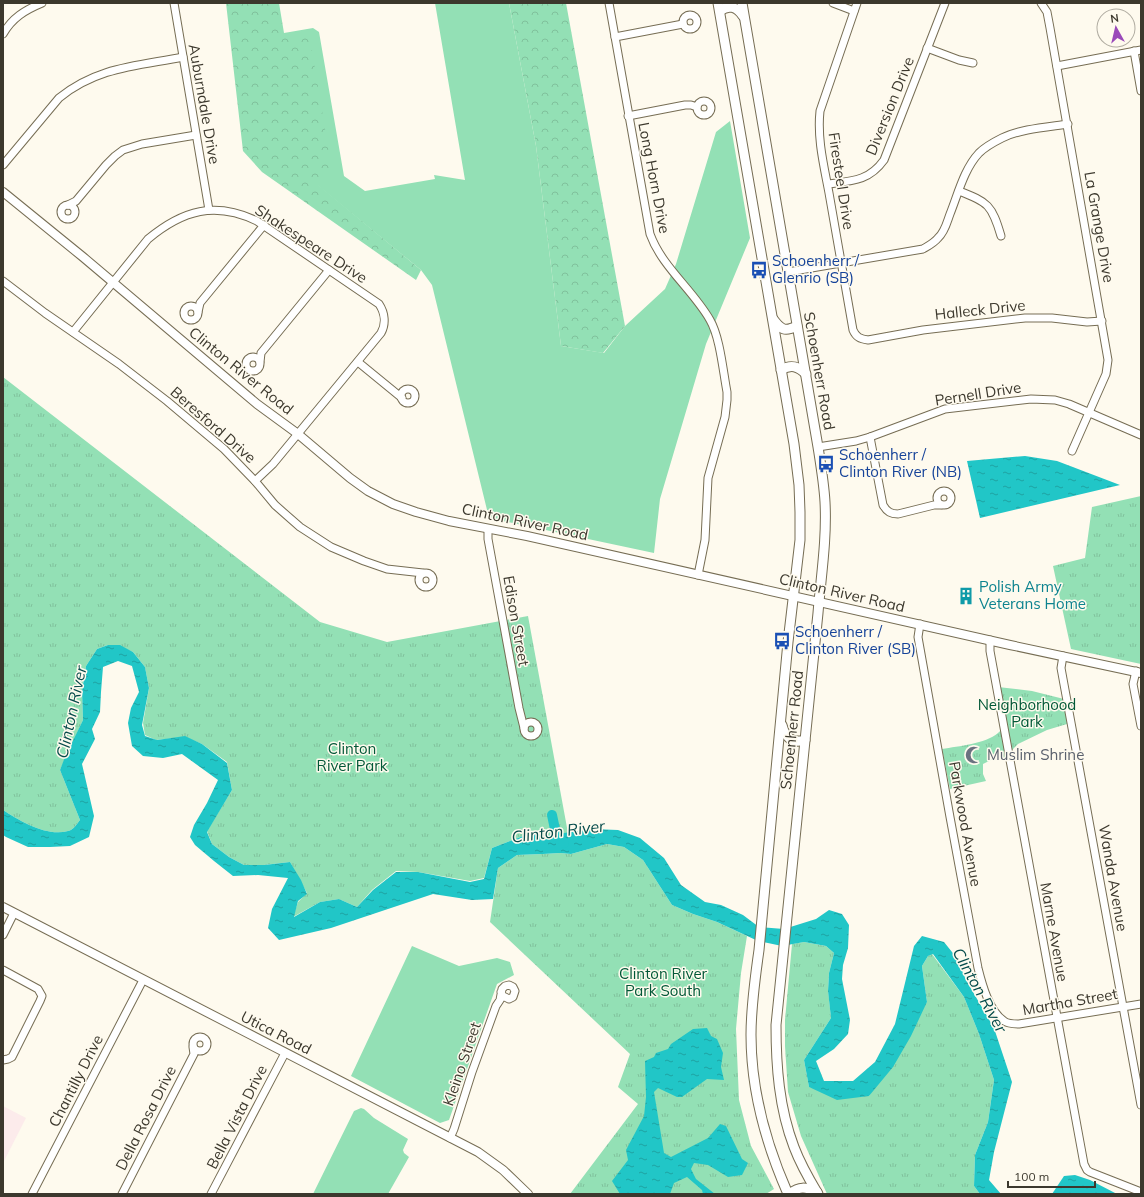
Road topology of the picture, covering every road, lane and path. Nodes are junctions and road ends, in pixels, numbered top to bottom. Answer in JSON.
{"nodes":[{"id":1,"x":42,"y":3,"type":"edge"},
{"id":2,"x":174,"y":3,"type":"edge"},
{"id":3,"x":609,"y":3,"type":"edge"},
{"id":4,"x":742,"y":3,"type":"edge"},
{"id":5,"x":833,"y":3,"type":"edge"},
{"id":6,"x":857,"y":3,"type":"edge"},
{"id":7,"x":945,"y":3,"type":"edge"},
{"id":8,"x":1041,"y":3,"type":"edge"},
{"id":9,"x":719,"y":7,"type":"edge"},
{"id":10,"x":854,"y":11,"type":"junction"},
{"id":11,"x":744,"y":17,"type":"junction"},
{"id":12,"x":683,"y":24,"type":"dead end"},
{"id":13,"x":3,"y":34,"type":"edge"},
{"id":14,"x":615,"y":37,"type":"junction"},
{"id":15,"x":927,"y":48,"type":"junction"},
{"id":16,"x":1137,"y":50,"type":"edge"},
{"id":17,"x":183,"y":57,"type":"junction"},
{"id":18,"x":973,"y":63,"type":"dead end"},
{"id":19,"x":1057,"y":66,"type":"junction"},
{"id":20,"x":1141,"y":91,"type":"edge"},
{"id":21,"x":697,"y":107,"type":"dead end"},
{"id":22,"x":628,"y":116,"type":"junction"},
{"id":23,"x":1068,"y":124,"type":"junction"},
{"id":24,"x":196,"y":135,"type":"junction"},
{"id":25,"x":3,"y":165,"type":"edge"},
{"id":26,"x":828,"y":184,"type":"junction"},
{"id":27,"x":959,"y":191,"type":"junction"},
{"id":28,"x":3,"y":192,"type":"edge"},
{"id":29,"x":76,"y":202,"type":"junction"},
{"id":30,"x":68,"y":205,"type":"junction"},
{"id":31,"x":75,"y":210,"type":"junction"},
{"id":32,"x":209,"y":210,"type":"junction"},
{"id":33,"x":264,"y":225,"type":"junction"},
{"id":34,"x":1001,"y":236,"type":"dead end"},
{"id":35,"x":841,"y":263,"type":"junction"},
{"id":36,"x":329,"y":270,"type":"junction"},
{"id":37,"x":788,"y":272,"type":"junction"},
{"id":38,"x":3,"y":280,"type":"edge"},
{"id":39,"x":113,"y":283,"type":"junction"},
{"id":40,"x":200,"y":303,"type":"junction"},
{"id":41,"x":192,"y":306,"type":"junction"},
{"id":42,"x":198,"y":312,"type":"junction"},
{"id":43,"x":773,"y":319,"type":"junction"},
{"id":44,"x":1102,"y":321,"type":"junction"},
{"id":45,"x":797,"y":326,"type":"junction"},
{"id":46,"x":73,"y":332,"type":"junction"},
{"id":47,"x":862,"y":340,"type":"joint"},
{"id":48,"x":261,"y":353,"type":"junction"},
{"id":49,"x":253,"y":357,"type":"junction"},
{"id":50,"x":260,"y":362,"type":"junction"},
{"id":51,"x":358,"y":362,"type":"junction"},
{"id":52,"x":781,"y":370,"type":"junction"},
{"id":53,"x":806,"y":374,"type":"junction"},
{"id":54,"x":404,"y":390,"type":"junction"},
{"id":55,"x":395,"y":392,"type":"junction"},
{"id":56,"x":402,"y":398,"type":"junction"},
{"id":57,"x":1089,"y":412,"type":"junction"},
{"id":58,"x":298,"y":434,"type":"junction"},
{"id":59,"x":1141,"y":435,"type":"edge"},
{"id":60,"x":870,"y":437,"type":"junction"},
{"id":61,"x":818,"y":447,"type":"junction"},
{"id":62,"x":1072,"y":451,"type":"dead end"},
{"id":63,"x":255,"y":481,"type":"junction"},
{"id":64,"x":938,"y":502,"type":"dead end"},
{"id":65,"x":488,"y":529,"type":"junction"},
{"id":66,"x":411,"y":572,"type":"junction"},
{"id":67,"x":423,"y":573,"type":"junction"},
{"id":68,"x":698,"y":575,"type":"junction"},
{"id":69,"x":419,"y":581,"type":"junction"},
{"id":70,"x":794,"y":596,"type":"junction"},
{"id":71,"x":819,"y":601,"type":"junction"},
{"id":72,"x":920,"y":624,"type":"junction"},
{"id":73,"x":990,"y":640,"type":"junction"},
{"id":74,"x":1063,"y":656,"type":"junction"},
{"id":75,"x":1138,"y":672,"type":"edge"},
{"id":76,"x":522,"y":718,"type":"junction"},
{"id":77,"x":530,"y":722,"type":"junction"},
{"id":78,"x":781,"y":722,"type":"junction"},
{"id":79,"x":1141,"y":726,"type":"edge"},
{"id":80,"x":524,"y":728,"type":"junction"},
{"id":81,"x":805,"y":740,"type":"junction"},
{"id":82,"x":4,"y":910,"type":"edge"},
{"id":83,"x":14,"y":913,"type":"junction"},
{"id":84,"x":3,"y":935,"type":"edge"},
{"id":85,"x":3,"y":970,"type":"edge"},
{"id":86,"x":143,"y":980,"type":"junction"},
{"id":87,"x":503,"y":999,"type":"junction"},
{"id":88,"x":1141,"y":1004,"type":"edge"},
{"id":89,"x":1123,"y":1007,"type":"junction"},
{"id":90,"x":1056,"y":1018,"type":"junction"},
{"id":91,"x":1004,"y":1022,"type":"joint"},
{"id":92,"x":194,"y":1050,"type":"junction"},
{"id":93,"x":284,"y":1053,"type":"junction"},
{"id":94,"x":5,"y":1060,"type":"edge"},
{"id":95,"x":1141,"y":1105,"type":"edge"},
{"id":96,"x":450,"y":1138,"type":"junction"},
{"id":97,"x":1141,"y":1192,"type":"edge"},
{"id":98,"x":817,"y":1193,"type":"edge"},
{"id":99,"x":32,"y":1194,"type":"edge"},
{"id":100,"x":122,"y":1194,"type":"edge"},
{"id":101,"x":212,"y":1194,"type":"edge"},
{"id":102,"x":528,"y":1194,"type":"edge"},
{"id":103,"x":789,"y":1194,"type":"edge"}],
"edges":[{"from":1,"to":13,"type":"street"},
{"from":2,"to":17,"type":"street","name":"Auburndale Drive"},
{"from":3,"to":14,"type":"street","name":"Long Horn Drive"},
{"from":4,"to":11,"type":"main road","name":"Schoenherr Road"},
{"from":5,"to":10,"type":"street"},
{"from":6,"to":10,"type":"street","name":"Firesteel Drive"},
{"from":7,"to":15,"type":"street","name":"Diversion Drive"},
{"from":8,"to":19,"type":"street","name":"La Grange Drive"},
{"from":9,"to":11,"type":"main road"},
{"from":9,"to":43,"type":"main road","name":"Schoenherr Road"},
{"from":10,"to":26,"type":"street","name":"Firesteel Drive"},
{"from":11,"to":37,"type":"main road","name":"Schoenherr Road"},
{"from":12,"to":14,"type":"street"},
{"from":14,"to":22,"type":"street","name":"Long Horn Drive"},
{"from":15,"to":18,"type":"street"},
{"from":15,"to":26,"type":"street","name":"Diversion Drive"},
{"from":16,"to":19,"type":"street"},
{"from":16,"to":20,"type":"street"},
{"from":17,"to":24,"type":"street","name":"Auburndale Drive"},
{"from":17,"to":25,"type":"street"},
{"from":19,"to":23,"type":"street","name":"La Grange Drive"},
{"from":21,"to":22,"type":"street"},
{"from":22,"to":68,"type":"street","name":"Long Horn Drive"},
{"from":23,"to":27,"type":"street"},
{"from":23,"to":44,"type":"street","name":"La Grange Drive"},
{"from":24,"to":29,"type":"street"},
{"from":24,"to":32,"type":"street","name":"Auburndale Drive"},
{"from":26,"to":35,"type":"street","name":"Firesteel Drive"},
{"from":27,"to":34,"type":"street"},
{"from":27,"to":35,"type":"street"},
{"from":28,"to":39,"type":"street","name":"Clinton River Road"},
{"from":29,"to":30,"type":"street"},
{"from":29,"to":31,"type":"street"},
{"from":30,"to":31,"type":"street"},
{"from":30,"to":31,"type":"street"},
{"from":32,"to":33,"type":"street","name":"Shakespeare Drive"},
{"from":32,"to":39,"type":"street","name":"Shakespeare Drive"},
{"from":33,"to":36,"type":"street","name":"Shakespeare Drive"},
{"from":33,"to":40,"type":"street"},
{"from":35,"to":37,"type":"street"},
{"from":35,"to":47,"type":"street","name":"Firesteel Drive"},
{"from":36,"to":48,"type":"street"},
{"from":36,"to":51,"type":"street","name":"Shakespeare Drive"},
{"from":37,"to":45,"type":"main road","name":"Schoenherr Road"},
{"from":38,"to":46,"type":"street","name":"Beresford Drive"},
{"from":39,"to":46,"type":"street","name":"Shakespeare Drive"},
{"from":39,"to":58,"type":"street","name":"Clinton River Road"},
{"from":40,"to":41,"type":"street"},
{"from":40,"to":42,"type":"street"},
{"from":41,"to":42,"type":"street"},
{"from":41,"to":42,"type":"street"},
{"from":43,"to":45,"type":"main road"},
{"from":43,"to":52,"type":"main road","name":"Schoenherr Road"},
{"from":44,"to":47,"type":"street","name":"Halleck Drive"},
{"from":44,"to":57,"type":"street","name":"La Grange Drive"},
{"from":45,"to":53,"type":"main road","name":"Schoenherr Road"},
{"from":46,"to":63,"type":"street","name":"Beresford Drive"},
{"from":48,"to":49,"type":"street"},
{"from":48,"to":50,"type":"street"},
{"from":49,"to":50,"type":"street"},
{"from":49,"to":50,"type":"street"},
{"from":51,"to":55,"type":"street"},
{"from":51,"to":58,"type":"street"},
{"from":52,"to":53,"type":"main road"},
{"from":52,"to":70,"type":"main road","name":"Schoenherr Road"},
{"from":53,"to":61,"type":"main road","name":"Schoenherr Road"},
{"from":54,"to":55,"type":"street"},
{"from":54,"to":56,"type":"street"},
{"from":54,"to":56,"type":"street"},
{"from":55,"to":56,"type":"street"},
{"from":57,"to":59,"type":"street","name":"Pernell Drive"},
{"from":57,"to":60,"type":"street","name":"Pernell Drive"},
{"from":57,"to":62,"type":"street","name":"La Grange Drive"},
{"from":58,"to":63,"type":"street"},
{"from":58,"to":65,"type":"street","name":"Clinton River Road"},
{"from":60,"to":61,"type":"street","name":"Pernell Drive"},
{"from":60,"to":64,"type":"street"},
{"from":61,"to":71,"type":"main road","name":"Schoenherr Road"},
{"from":63,"to":66,"type":"street","name":"Beresford Drive"},
{"from":65,"to":68,"type":"street","name":"Clinton River Road"},
{"from":65,"to":76,"type":"street","name":"Edison Street"},
{"from":66,"to":67,"type":"street","name":"Beresford Drive"},
{"from":66,"to":69,"type":"street"},
{"from":67,"to":69,"type":"street"},
{"from":67,"to":69,"type":"street"},
{"from":68,"to":70,"type":"street","name":"Clinton River Road"},
{"from":70,"to":71,"type":"street","name":"Clinton River Road"},
{"from":70,"to":78,"type":"main road","name":"Schoenherr Road"},
{"from":71,"to":72,"type":"street","name":"Clinton River Road"},
{"from":71,"to":81,"type":"main road","name":"Schoenherr Road"},
{"from":72,"to":73,"type":"street","name":"Clinton River Road"},
{"from":72,"to":91,"type":"street","name":"Parkwood Avenue"},
{"from":73,"to":74,"type":"street","name":"Clinton River Road"},
{"from":73,"to":90,"type":"street","name":"Marne Avenue"},
{"from":74,"to":75,"type":"street","name":"Clinton River Road"},
{"from":74,"to":89,"type":"street","name":"Wanda Avenue"},
{"from":75,"to":79,"type":"street"},
{"from":76,"to":77,"type":"street"},
{"from":76,"to":80,"type":"street","name":"Edison Street"},
{"from":77,"to":80,"type":"street"},
{"from":77,"to":80,"type":"street"},
{"from":78,"to":81,"type":"main road"},
{"from":78,"to":103,"type":"main road","name":"Schoenherr Road"},
{"from":81,"to":98,"type":"main road","name":"Schoenherr Road"},
{"from":82,"to":83,"type":"street","name":"Utica Road"},
{"from":83,"to":84,"type":"street"},
{"from":83,"to":86,"type":"street","name":"Utica Road"},
{"from":85,"to":94,"type":"street"},
{"from":86,"to":93,"type":"street","name":"Utica Road"},
{"from":86,"to":99,"type":"street","name":"Chantilly Drive"},
{"from":87,"to":87,"type":"street","name":"Kleino Street"},
{"from":87,"to":96,"type":"street","name":"Kleino Street"},
{"from":88,"to":89,"type":"street","name":"Martha Street"},
{"from":89,"to":90,"type":"street","name":"Martha Street"},
{"from":89,"to":95,"type":"street","name":"Wanda Avenue"},
{"from":90,"to":91,"type":"street","name":"Martha Street"},
{"from":90,"to":97,"type":"street","name":"Marne Avenue"},
{"from":92,"to":92,"type":"street","name":"Della Rosa Drive"},
{"from":92,"to":100,"type":"street","name":"Della Rosa Drive"},
{"from":93,"to":96,"type":"street","name":"Utica Road"},
{"from":93,"to":101,"type":"street","name":"Bella Vista Drive"},
{"from":96,"to":102,"type":"street","name":"Utica Road"},
{"from":98,"to":103,"type":"main road"}]}
